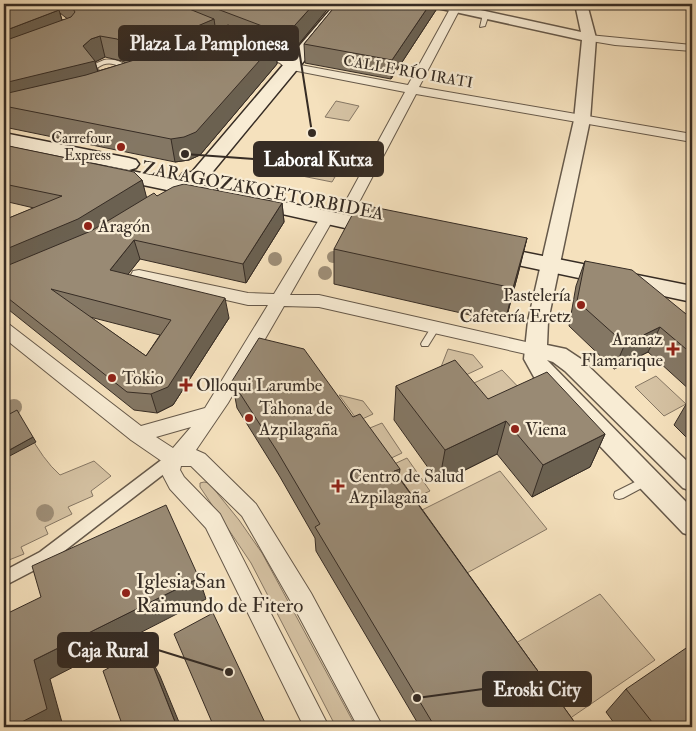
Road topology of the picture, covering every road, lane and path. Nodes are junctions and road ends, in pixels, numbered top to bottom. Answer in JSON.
{"nodes":[{"id":1,"x":342,"y":4,"type":"edge"},
{"id":2,"x":437,"y":4,"type":"edge"},
{"id":3,"x":581,"y":4,"type":"edge"},
{"id":4,"x":456,"y":7,"type":"junction"},
{"id":5,"x":589,"y":38,"type":"junction"},
{"id":6,"x":241,"y":43,"type":"edge"},
{"id":7,"x":692,"y":48,"type":"edge"},
{"id":8,"x":291,"y":67,"type":"junction"},
{"id":9,"x":134,"y":78,"type":"edge"},
{"id":10,"x":105,"y":82,"type":"edge"},
{"id":11,"x":412,"y":90,"type":"junction"},
{"id":12,"x":582,"y":120,"type":"junction"},
{"id":13,"x":692,"y":138,"type":"edge"},
{"id":14,"x":4,"y":140,"type":"edge"},
{"id":15,"x":4,"y":151,"type":"edge"},
{"id":16,"x":191,"y":183,"type":"junction"},
{"id":17,"x":158,"y":203,"type":"edge"},
{"id":18,"x":349,"y":208,"type":"junction"},
{"id":19,"x":327,"y":218,"type":"junction"},
{"id":20,"x":477,"y":241,"type":"edge"},
{"id":21,"x":551,"y":257,"type":"junction"},
{"id":22,"x":139,"y":275,"type":"edge"},
{"id":23,"x":692,"y":278,"type":"edge"},
{"id":24,"x":692,"y":294,"type":"edge"},
{"id":25,"x":278,"y":300,"type":"junction"},
{"id":26,"x":435,"y":328,"type":"junction"},
{"id":27,"x":4,"y":329,"type":"edge"},
{"id":28,"x":425,"y":344,"type":"dead end"},
{"id":29,"x":535,"y":350,"type":"junction"},
{"id":30,"x":212,"y":413,"type":"junction"},
{"id":31,"x":138,"y":435,"type":"junction"},
{"id":32,"x":174,"y":459,"type":"junction"},
{"id":33,"x":647,"y":480,"type":"junction"},
{"id":34,"x":692,"y":481,"type":"edge"},
{"id":35,"x":619,"y":495,"type":"dead end"},
{"id":36,"x":692,"y":526,"type":"edge"},
{"id":37,"x":4,"y":579,"type":"edge"},
{"id":38,"x":317,"y":727,"type":"edge"},
{"id":39,"x":371,"y":727,"type":"edge"}],
"edges":[{"from":1,"to":8,"type":"main road"},
{"from":2,"to":4,"type":"street"},
{"from":3,"to":5,"type":"street"},
{"from":4,"to":5,"type":"street"},
{"from":4,"to":11,"type":"street"},
{"from":5,"to":7,"type":"street"},
{"from":5,"to":12,"type":"street"},
{"from":6,"to":8,"type":"street","name":"CALLE RÍO IRATI"},
{"from":8,"to":11,"type":"street","name":"CALLE RÍO IRATI"},
{"from":8,"to":16,"type":"main road"},
{"from":9,"to":10,"type":"lane"},
{"from":11,"to":12,"type":"street","name":"CALLE RÍO IRATI"},
{"from":11,"to":18,"type":"street"},
{"from":12,"to":13,"type":"street","name":"CALLE RÍO IRATI"},
{"from":12,"to":21,"type":"street"},
{"from":14,"to":16,"type":"main road","name":"ZARAGOZAKO ETORBIDEA"},
{"from":15,"to":16,"type":"main road","name":"ZARAGOZAKO ETORBIDEA"},
{"from":16,"to":17,"type":"street"},
{"from":16,"to":18,"type":"main road","name":"ZARAGOZAKO ETORBIDEA"},
{"from":16,"to":19,"type":"main road","name":"ZARAGOZAKO ETORBIDEA"},
{"from":18,"to":19,"type":"main road","name":"ZARAGOZAKO ETORBIDEA"},
{"from":19,"to":25,"type":"street"},
{"from":20,"to":21,"type":"main road"},
{"from":21,"to":23,"type":"main road"},
{"from":21,"to":24,"type":"main road"},
{"from":21,"to":29,"type":"street"},
{"from":22,"to":25,"type":"street"},
{"from":25,"to":26,"type":"street"},
{"from":25,"to":30,"type":"street"},
{"from":26,"to":28,"type":"lane"},
{"from":26,"to":29,"type":"street"},
{"from":27,"to":31,"type":"street"},
{"from":29,"to":33,"type":"street"},
{"from":29,"to":34,"type":"street"},
{"from":30,"to":31,"type":"street"},
{"from":30,"to":32,"type":"street"},
{"from":31,"to":32,"type":"street"},
{"from":32,"to":37,"type":"street"},
{"from":32,"to":38,"type":"street"},
{"from":32,"to":39,"type":"street"},
{"from":33,"to":35,"type":"lane"},
{"from":33,"to":36,"type":"street"}]}
